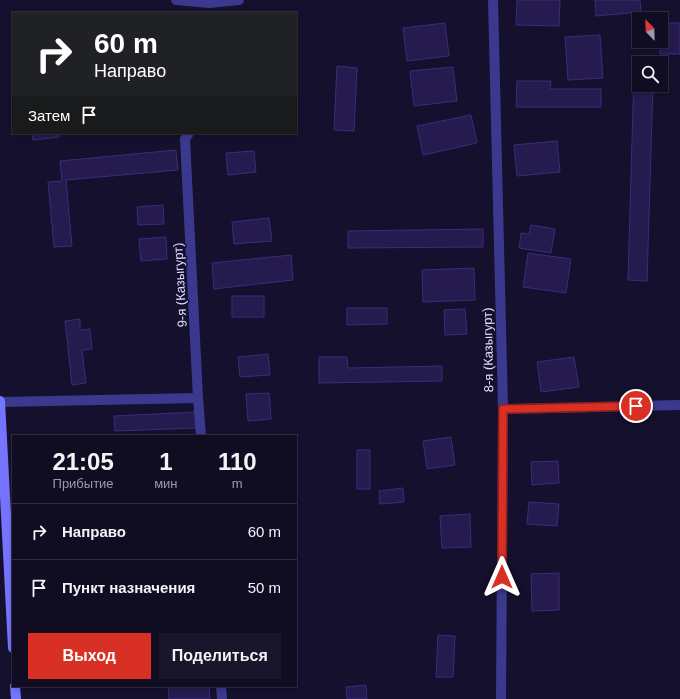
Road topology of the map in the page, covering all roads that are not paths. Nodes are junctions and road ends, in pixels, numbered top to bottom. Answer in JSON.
{"nodes":[{"id":1,"x":176,"y":0,"type":"edge"},
{"id":2,"x":239,"y":0,"type":"edge"},
{"id":3,"x":493,"y":0,"type":"edge"},
{"id":4,"x":210,"y":8,"type":"edge"},
{"id":5,"x":188,"y":134,"type":"edge"},
{"id":6,"x":198,"y":398,"type":"junction"},
{"id":7,"x":0,"y":402,"type":"edge"},
{"id":8,"x":680,"y":405,"type":"edge"},
{"id":9,"x":503,"y":409,"type":"junction"},
{"id":10,"x":202,"y":435,"type":"edge"},
{"id":11,"x":12,"y":629,"type":"edge"},
{"id":12,"x":15,"y":687,"type":"edge"},
{"id":13,"x":221,"y":687,"type":"edge"},
{"id":14,"x":16,"y":699,"type":"edge"},
{"id":15,"x":222,"y":699,"type":"edge"},
{"id":16,"x":501,"y":699,"type":"edge"}],
"edges":[{"from":1,"to":4,"type":"street"},
{"from":2,"to":4,"type":"street"},
{"from":3,"to":9,"type":"street","name":"8-я (Казыгурт)"},
{"from":5,"to":6,"type":"street","name":"9-я (Казыгурт)"},
{"from":6,"to":7,"type":"street"},
{"from":6,"to":10,"type":"street","name":"9-я (Казыгурт)"},
{"from":7,"to":11,"type":"main road"},
{"from":8,"to":9,"type":"street"},
{"from":9,"to":16,"type":"street","name":"8-я (Казыгурт)"},
{"from":12,"to":14,"type":"main road"},
{"from":13,"to":15,"type":"street"}]}
